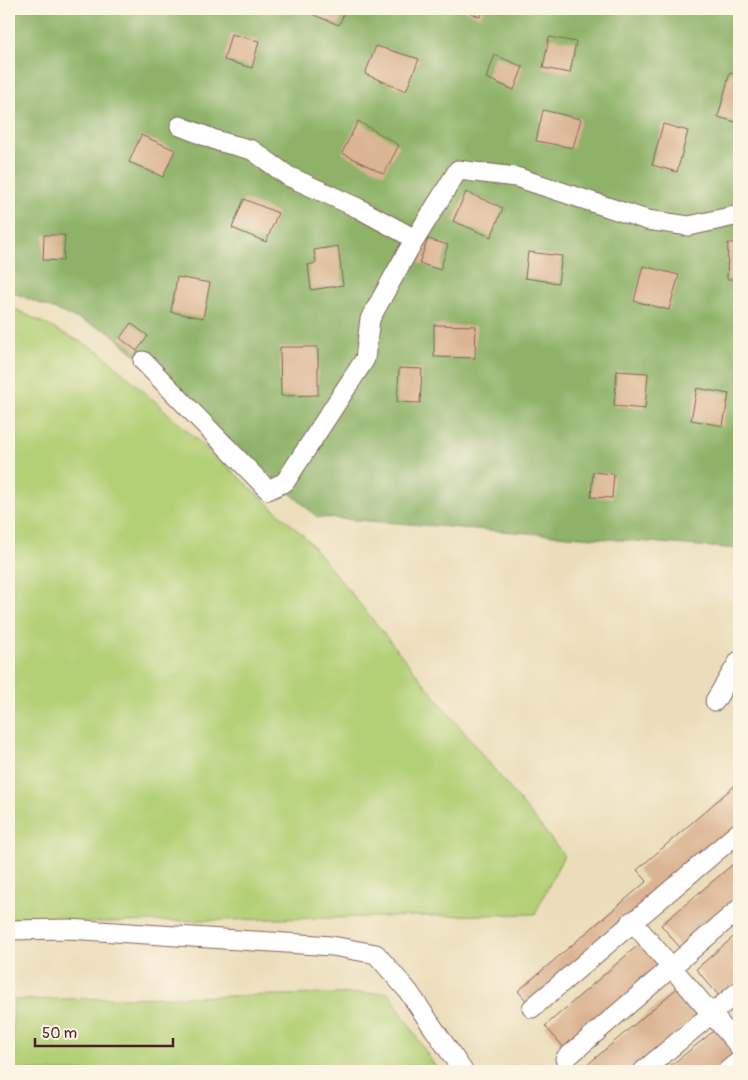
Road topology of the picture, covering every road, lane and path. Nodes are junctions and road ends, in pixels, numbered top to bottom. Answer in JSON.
{"nodes":[{"id":1,"x":180,"y":126,"type":"dead end"},
{"id":2,"x":739,"y":215,"type":"edge"},
{"id":3,"x":415,"y":239,"type":"junction"},
{"id":4,"x":142,"y":361,"type":"dead end"},
{"id":5,"x":739,"y":661,"type":"edge"},
{"id":6,"x":715,"y":701,"type":"dead end"},
{"id":7,"x":739,"y":832,"type":"edge"},
{"id":8,"x":739,"y":909,"type":"edge"},
{"id":9,"x":632,"y":921,"type":"junction"},
{"id":10,"x":9,"y":930,"type":"edge"},
{"id":11,"x":672,"y":968,"type":"junction"},
{"id":12,"x":739,"y":991,"type":"edge"},
{"id":13,"x":532,"y":1008,"type":"dead end"},
{"id":14,"x":712,"y":1015,"type":"junction"},
{"id":15,"x":739,"y":1046,"type":"edge"},
{"id":16,"x":565,"y":1059,"type":"dead end"},
{"id":17,"x":739,"y":1061,"type":"edge"},
{"id":18,"x":462,"y":1071,"type":"edge"},
{"id":19,"x":644,"y":1071,"type":"edge"},
{"id":20,"x":727,"y":1071,"type":"edge"}],
"edges":[{"from":1,"to":3,"type":"street"},
{"from":2,"to":3,"type":"street"},
{"from":3,"to":4,"type":"street"},
{"from":5,"to":6,"type":"street"},
{"from":7,"to":9,"type":"street"},
{"from":8,"to":11,"type":"street"},
{"from":9,"to":11,"type":"street"},
{"from":9,"to":13,"type":"street"},
{"from":10,"to":18,"type":"street"},
{"from":11,"to":14,"type":"street"},
{"from":11,"to":16,"type":"street"},
{"from":12,"to":14,"type":"street"},
{"from":14,"to":15,"type":"street"},
{"from":14,"to":19,"type":"street"},
{"from":17,"to":20,"type":"street"}]}
